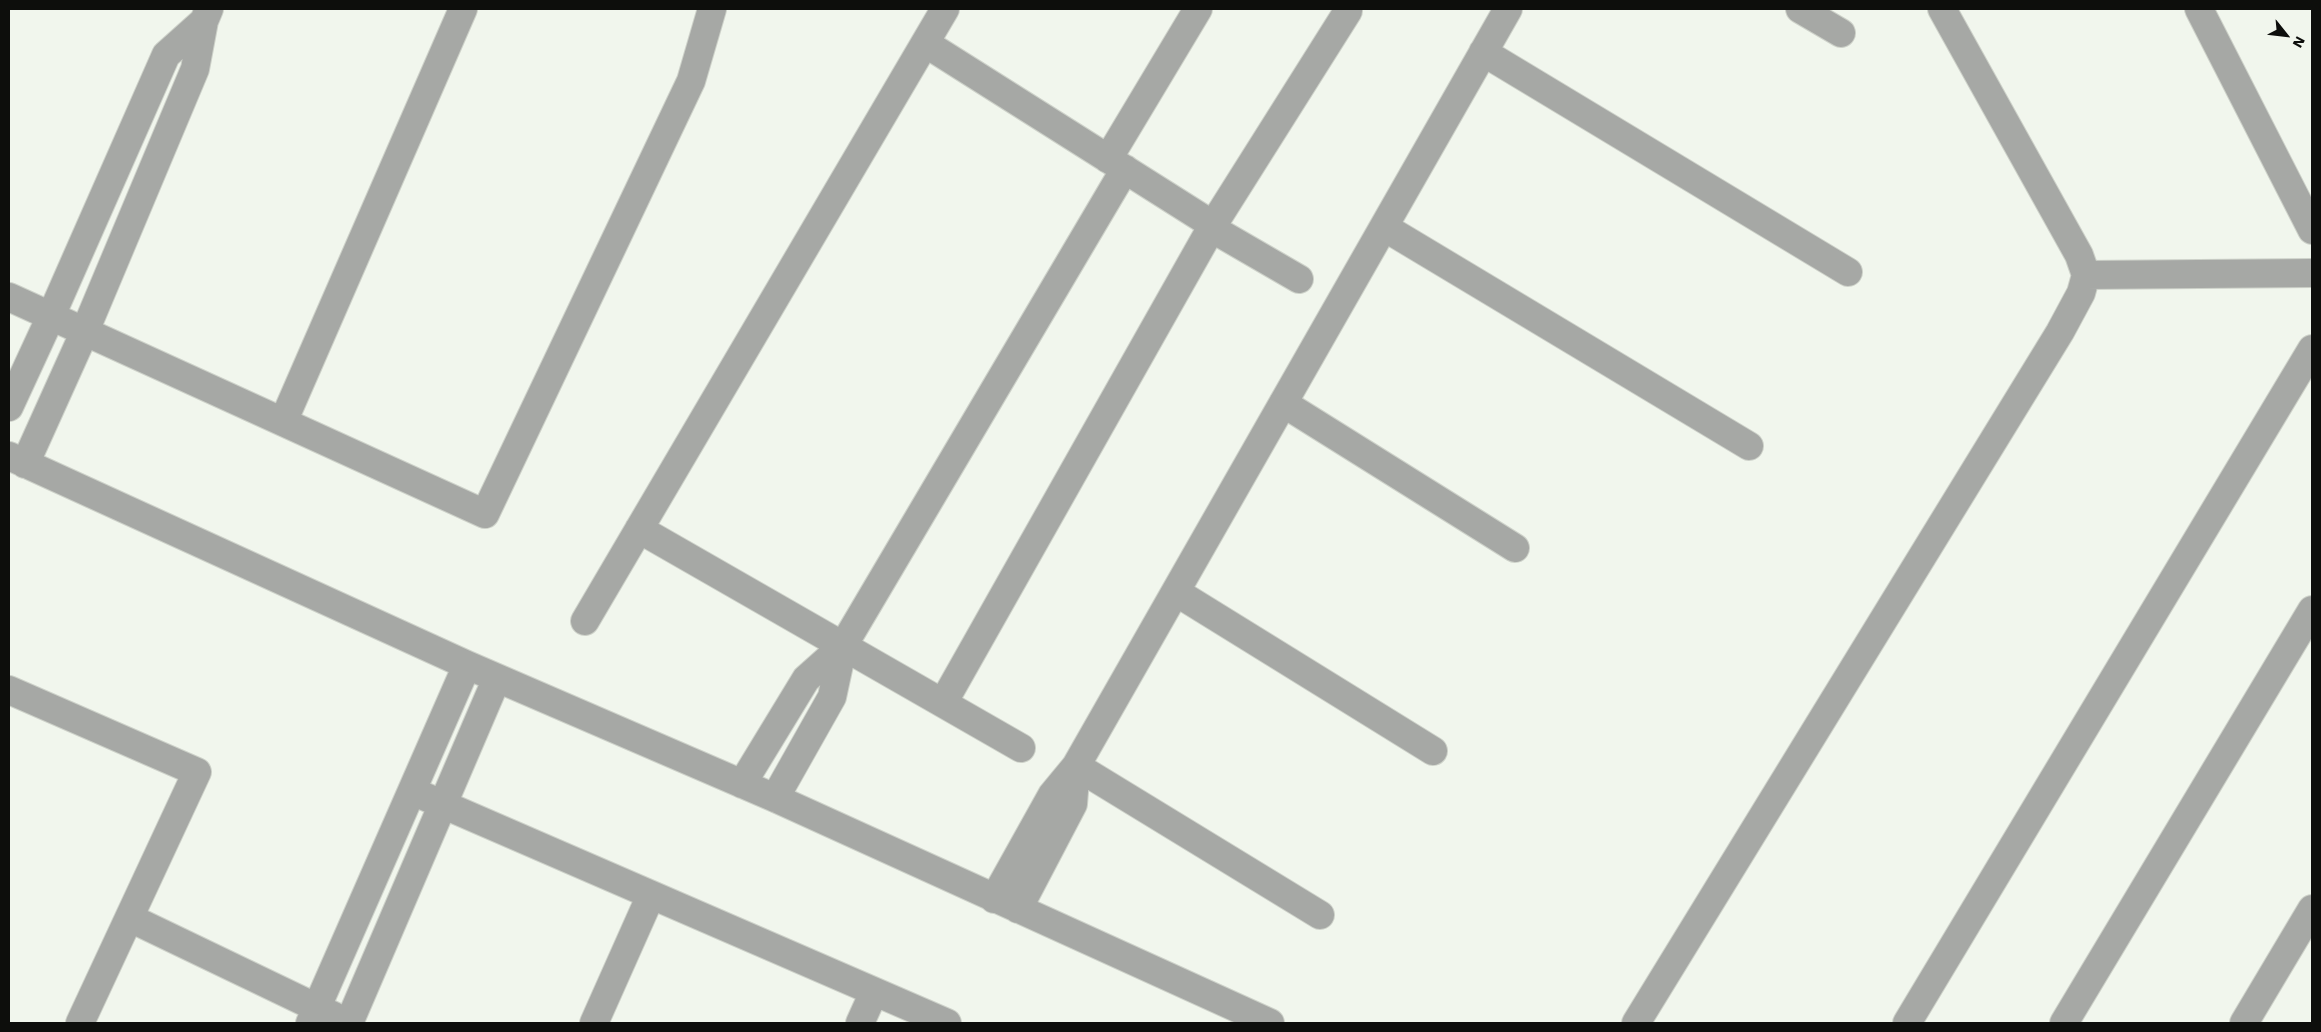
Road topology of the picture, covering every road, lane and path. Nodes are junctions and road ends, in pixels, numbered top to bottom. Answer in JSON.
{"nodes":[{"id":1,"x":463,"y":9,"type":"edge"},
{"id":2,"x":712,"y":9,"type":"edge"},
{"id":3,"x":945,"y":9,"type":"edge"},
{"id":4,"x":1198,"y":9,"type":"edge"},
{"id":5,"x":1346,"y":9,"type":"edge"},
{"id":6,"x":1508,"y":9,"type":"edge"},
{"id":7,"x":1800,"y":9,"type":"edge"},
{"id":8,"x":1942,"y":9,"type":"edge"},
{"id":9,"x":2199,"y":9,"type":"edge"},
{"id":10,"x":206,"y":15,"type":"edge"},
{"id":11,"x":1841,"y":33,"type":"dead end"},
{"id":12,"x":925,"y":43,"type":"junction"},
{"id":13,"x":1483,"y":52,"type":"junction"},
{"id":14,"x":1117,"y":164,"type":"junction"},
{"id":15,"x":1212,"y":226,"type":"junction"},
{"id":16,"x":1384,"y":227,"type":"junction"},
{"id":17,"x":2312,"y":230,"type":"edge"},
{"id":18,"x":1848,"y":272,"type":"dead end"},
{"id":19,"x":2312,"y":273,"type":"edge"},
{"id":20,"x":2086,"y":275,"type":"junction"},
{"id":21,"x":1299,"y":279,"type":"dead end"},
{"id":22,"x":9,"y":297,"type":"edge"},
{"id":23,"x":51,"y":316,"type":"junction"},
{"id":24,"x":85,"y":331,"type":"junction"},
{"id":25,"x":2312,"y":349,"type":"edge"},
{"id":26,"x":1283,"y":403,"type":"junction"},
{"id":27,"x":9,"y":407,"type":"edge"},
{"id":28,"x":283,"y":422,"type":"junction"},
{"id":29,"x":1749,"y":446,"type":"dead end"},
{"id":30,"x":17,"y":460,"type":"edge"},
{"id":31,"x":639,"y":529,"type":"junction"},
{"id":32,"x":1515,"y":548,"type":"dead end"},
{"id":33,"x":1176,"y":592,"type":"junction"},
{"id":34,"x":2312,"y":610,"type":"edge"},
{"id":35,"x":585,"y":621,"type":"dead end"},
{"id":36,"x":844,"y":646,"type":"junction"},
{"id":37,"x":467,"y":665,"type":"junction"},
{"id":38,"x":497,"y":678,"type":"junction"},
{"id":39,"x":9,"y":690,"type":"edge"},
{"id":40,"x":942,"y":703,"type":"junction"},
{"id":41,"x":1022,"y":748,"type":"dead end"},
{"id":42,"x":1433,"y":750,"type":"dead end"},
{"id":43,"x":1076,"y":766,"type":"junction"},
{"id":44,"x":742,"y":784,"type":"junction"},
{"id":45,"x":412,"y":790,"type":"junction"},
{"id":46,"x":775,"y":798,"type":"junction"},
{"id":47,"x":443,"y":804,"type":"junction"},
{"id":48,"x":651,"y":895,"type":"junction"},
{"id":49,"x":1006,"y":904,"type":"junction"},
{"id":50,"x":2312,"y":909,"type":"edge"},
{"id":51,"x":1320,"y":915,"type":"dead end"},
{"id":52,"x":130,"y":918,"type":"junction"},
{"id":53,"x":874,"y":992,"type":"junction"},
{"id":54,"x":314,"y":1015,"type":"edge"},
{"id":55,"x":80,"y":1023,"type":"edge"},
{"id":56,"x":349,"y":1023,"type":"edge"},
{"id":57,"x":594,"y":1023,"type":"edge"},
{"id":58,"x":860,"y":1023,"type":"edge"},
{"id":59,"x":947,"y":1023,"type":"edge"},
{"id":60,"x":1270,"y":1023,"type":"edge"},
{"id":61,"x":1636,"y":1023,"type":"edge"},
{"id":62,"x":1907,"y":1023,"type":"edge"},
{"id":63,"x":2064,"y":1023,"type":"edge"},
{"id":64,"x":2244,"y":1023,"type":"edge"}],
"edges":[{"from":1,"to":28,"type":"street"},
{"from":2,"to":28,"type":"street"},
{"from":3,"to":12,"type":"street"},
{"from":4,"to":14,"type":"street"},
{"from":5,"to":15,"type":"street"},
{"from":6,"to":13,"type":"street"},
{"from":7,"to":11,"type":"street"},
{"from":8,"to":20,"type":"street"},
{"from":9,"to":17,"type":"street"},
{"from":10,"to":23,"type":"street"},
{"from":10,"to":24,"type":"street"},
{"from":12,"to":14,"type":"street"},
{"from":12,"to":31,"type":"street"},
{"from":13,"to":16,"type":"street"},
{"from":13,"to":18,"type":"street"},
{"from":14,"to":15,"type":"street"},
{"from":14,"to":36,"type":"street"},
{"from":15,"to":21,"type":"street"},
{"from":15,"to":40,"type":"street"},
{"from":16,"to":26,"type":"street"},
{"from":16,"to":29,"type":"street"},
{"from":19,"to":20,"type":"street"},
{"from":20,"to":61,"type":"street"},
{"from":22,"to":23,"type":"street"},
{"from":23,"to":24,"type":"street"},
{"from":23,"to":27,"type":"street"},
{"from":24,"to":28,"type":"street"},
{"from":24,"to":30,"type":"street"},
{"from":25,"to":62,"type":"street"},
{"from":26,"to":32,"type":"street"},
{"from":26,"to":33,"type":"street"},
{"from":30,"to":37,"type":"street"},
{"from":31,"to":35,"type":"street"},
{"from":31,"to":36,"type":"street"},
{"from":33,"to":42,"type":"street"},
{"from":33,"to":43,"type":"street"},
{"from":34,"to":63,"type":"street"},
{"from":36,"to":40,"type":"street"},
{"from":36,"to":44,"type":"street"},
{"from":36,"to":46,"type":"street"},
{"from":37,"to":38,"type":"street"},
{"from":37,"to":45,"type":"street"},
{"from":38,"to":44,"type":"street"},
{"from":38,"to":47,"type":"street"},
{"from":39,"to":52,"type":"street"},
{"from":40,"to":41,"type":"street"},
{"from":43,"to":49,"type":"street"},
{"from":43,"to":51,"type":"street"},
{"from":44,"to":46,"type":"street"},
{"from":45,"to":47,"type":"street"},
{"from":45,"to":54,"type":"street"},
{"from":46,"to":49,"type":"street"},
{"from":47,"to":48,"type":"street"},
{"from":47,"to":56,"type":"street"},
{"from":48,"to":53,"type":"street"},
{"from":48,"to":57,"type":"street"},
{"from":49,"to":60,"type":"street"},
{"from":50,"to":64,"type":"street"},
{"from":52,"to":54,"type":"street"},
{"from":52,"to":55,"type":"street"},
{"from":53,"to":58,"type":"street"},
{"from":53,"to":59,"type":"street"},
{"from":54,"to":56,"type":"street"}]}
